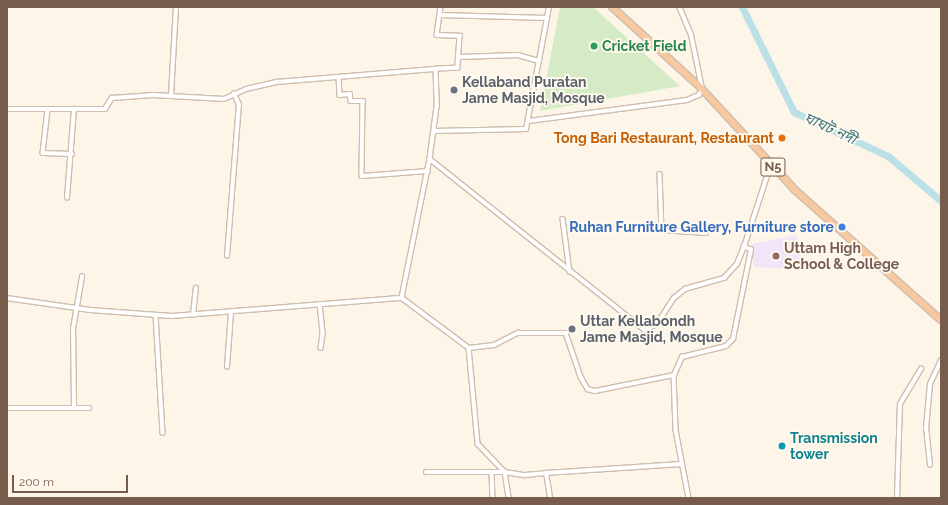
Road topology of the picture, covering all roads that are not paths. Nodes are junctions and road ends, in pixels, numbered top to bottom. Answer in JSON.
{"nodes":[{"id":1,"x":176,"y":7,"type":"edge"},
{"id":2,"x":440,"y":7,"type":"edge"},
{"id":3,"x":549,"y":7,"type":"edge"},
{"id":4,"x":612,"y":7,"type":"edge"},
{"id":5,"x":679,"y":7,"type":"edge"},
{"id":6,"x":440,"y":15,"type":"junction"},
{"id":7,"x":548,"y":18,"type":"junction"},
{"id":8,"x":459,"y":58,"type":"junction"},
{"id":9,"x":538,"y":61,"type":"junction"},
{"id":10,"x":436,"y":69,"type":"junction"},
{"id":11,"x":339,"y":77,"type":"junction"},
{"id":12,"x":702,"y":89,"type":"junction"},
{"id":13,"x":234,"y":94,"type":"junction"},
{"id":14,"x":171,"y":96,"type":"junction"},
{"id":15,"x":7,"y":109,"type":"edge"},
{"id":16,"x":74,"y":109,"type":"junction"},
{"id":17,"x":48,"y":110,"type":"junction"},
{"id":18,"x":529,"y":120,"type":"junction"},
{"id":19,"x":434,"y":131,"type":"junction"},
{"id":20,"x":72,"y":154,"type":"junction"},
{"id":21,"x":430,"y":159,"type":"junction"},
{"id":22,"x":771,"y":164,"type":"junction"},
{"id":23,"x":428,"y":171,"type":"junction"},
{"id":24,"x":660,"y":174,"type":"dead end"},
{"id":25,"x":67,"y":198,"type":"dead end"},
{"id":26,"x":563,"y":219,"type":"dead end"},
{"id":27,"x":706,"y":234,"type":"dead end"},
{"id":28,"x":744,"y":247,"type":"junction"},
{"id":29,"x":227,"y":256,"type":"dead end"},
{"id":30,"x":570,"y":272,"type":"junction"},
{"id":31,"x":82,"y":277,"type":"dead end"},
{"id":32,"x":196,"y":288,"type":"dead end"},
{"id":33,"x":7,"y":298,"type":"edge"},
{"id":34,"x":402,"y":298,"type":"junction"},
{"id":35,"x":320,"y":304,"type":"junction"},
{"id":36,"x":77,"y":308,"type":"junction"},
{"id":37,"x":231,"y":312,"type":"junction"},
{"id":38,"x":156,"y":315,"type":"junction"},
{"id":39,"x":193,"y":315,"type":"junction"},
{"id":40,"x":941,"y":320,"type":"edge"},
{"id":41,"x":321,"y":348,"type":"dead end"},
{"id":42,"x":469,"y":348,"type":"junction"},
{"id":43,"x":941,"y":360,"type":"edge"},
{"id":44,"x":228,"y":367,"type":"dead end"},
{"id":45,"x":921,"y":370,"type":"dead end"},
{"id":46,"x":674,"y":375,"type":"junction"},
{"id":47,"x":7,"y":408,"type":"edge"},
{"id":48,"x":74,"y":408,"type":"junction"},
{"id":49,"x":89,"y":408,"type":"dead end"},
{"id":50,"x":163,"y":433,"type":"dead end"},
{"id":51,"x":681,"y":464,"type":"junction"},
{"id":52,"x":930,"y":465,"type":"dead end"},
{"id":53,"x":426,"y":472,"type":"dead end"},
{"id":54,"x":492,"y":472,"type":"junction"},
{"id":55,"x":546,"y":473,"type":"junction"},
{"id":56,"x":493,"y":498,"type":"edge"},
{"id":57,"x":509,"y":498,"type":"edge"},
{"id":58,"x":550,"y":498,"type":"edge"},
{"id":59,"x":689,"y":498,"type":"edge"},
{"id":60,"x":896,"y":498,"type":"edge"}],
"edges":[{"from":1,"to":14,"type":"street"},
{"from":2,"to":6,"type":"street"},
{"from":3,"to":7,"type":"street"},
{"from":4,"to":12,"type":"highway","number":"N5"},
{"from":5,"to":12,"type":"street"},
{"from":6,"to":7,"type":"street"},
{"from":6,"to":8,"type":"street"},
{"from":7,"to":9,"type":"street"},
{"from":8,"to":9,"type":"street"},
{"from":8,"to":10,"type":"street"},
{"from":9,"to":18,"type":"street"},
{"from":10,"to":11,"type":"street"},
{"from":10,"to":19,"type":"street"},
{"from":11,"to":13,"type":"street"},
{"from":11,"to":23,"type":"street"},
{"from":12,"to":18,"type":"street"},
{"from":12,"to":22,"type":"highway","number":"N5"},
{"from":13,"to":14,"type":"street"},
{"from":13,"to":29,"type":"street"},
{"from":14,"to":16,"type":"street"},
{"from":15,"to":17,"type":"street"},
{"from":16,"to":17,"type":"street"},
{"from":16,"to":20,"type":"street"},
{"from":17,"to":20,"type":"street"},
{"from":18,"to":19,"type":"street"},
{"from":19,"to":21,"type":"street"},
{"from":20,"to":25,"type":"street"},
{"from":21,"to":23,"type":"street"},
{"from":21,"to":30,"type":"street"},
{"from":22,"to":28,"type":"street"},
{"from":22,"to":40,"type":"highway","number":"N5"},
{"from":23,"to":34,"type":"street"},
{"from":24,"to":27,"type":"street"},
{"from":26,"to":30,"type":"street"},
{"from":28,"to":30,"type":"street"},
{"from":28,"to":46,"type":"street"},
{"from":31,"to":36,"type":"street"},
{"from":32,"to":39,"type":"street"},
{"from":33,"to":36,"type":"street"},
{"from":34,"to":35,"type":"street"},
{"from":34,"to":42,"type":"street"},
{"from":35,"to":37,"type":"street"},
{"from":35,"to":41,"type":"street"},
{"from":36,"to":38,"type":"street"},
{"from":36,"to":48,"type":"street"},
{"from":37,"to":39,"type":"street"},
{"from":37,"to":44,"type":"street"},
{"from":38,"to":39,"type":"street"},
{"from":38,"to":50,"type":"street"},
{"from":42,"to":46,"type":"street"},
{"from":42,"to":55,"type":"street"},
{"from":43,"to":52,"type":"street"},
{"from":45,"to":60,"type":"street"},
{"from":46,"to":51,"type":"street"},
{"from":47,"to":48,"type":"street"},
{"from":48,"to":49,"type":"street"},
{"from":51,"to":55,"type":"street"},
{"from":51,"to":59,"type":"street"},
{"from":53,"to":54,"type":"street"},
{"from":54,"to":56,"type":"street"},
{"from":54,"to":57,"type":"street"},
{"from":55,"to":58,"type":"street"}]}
